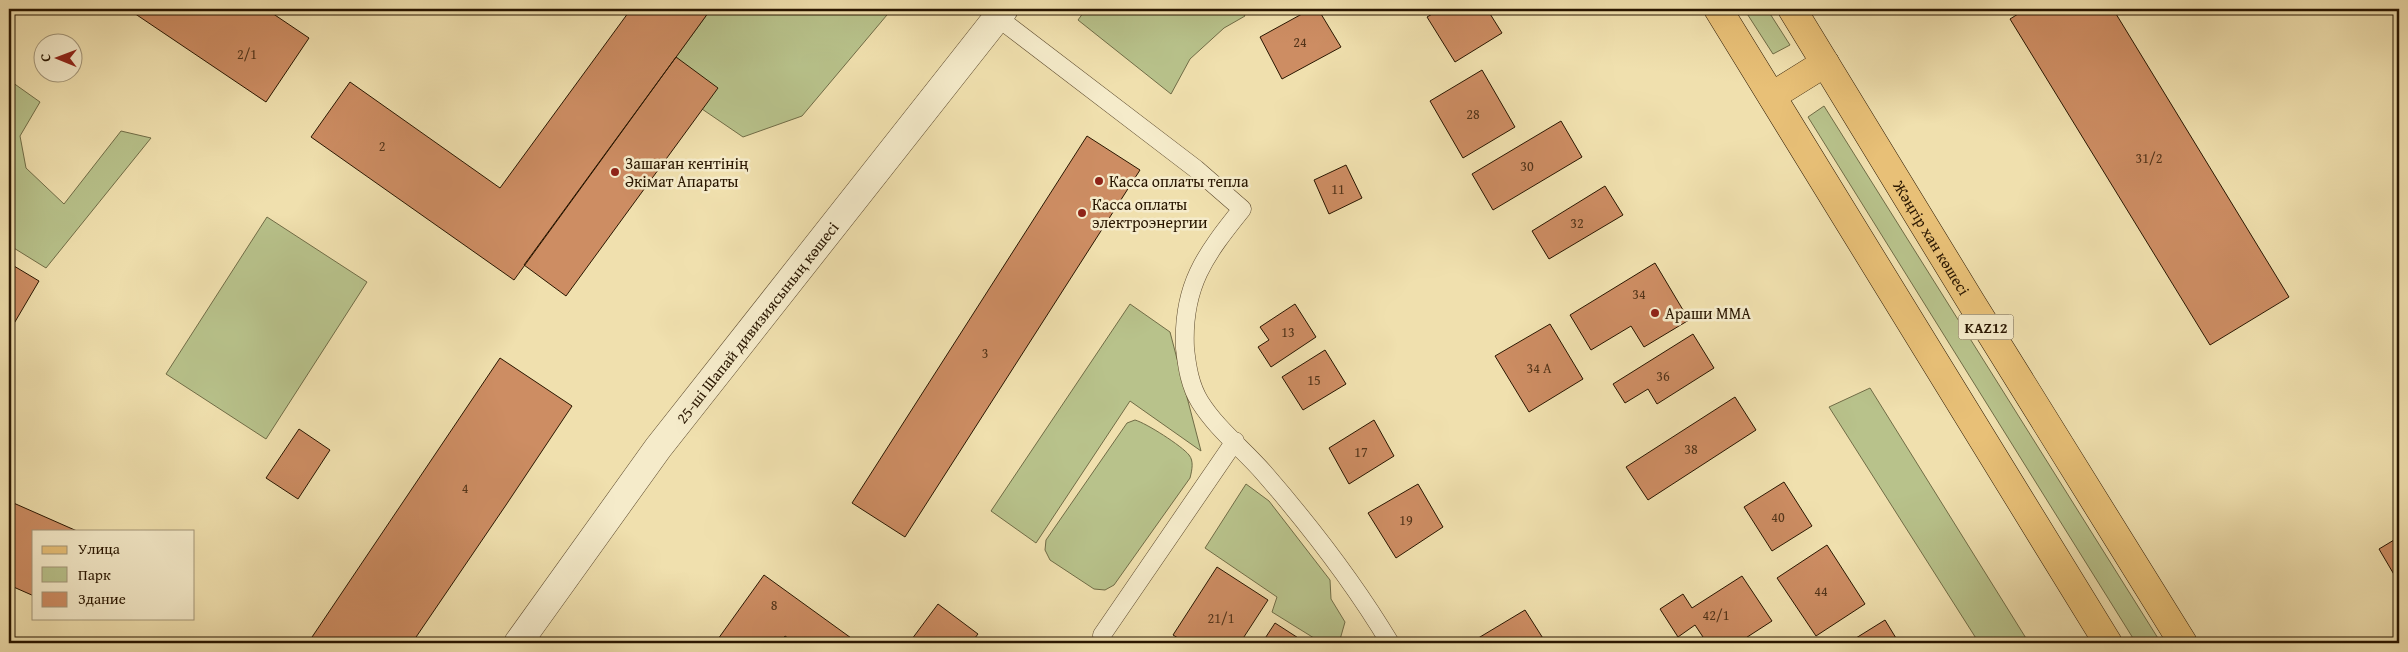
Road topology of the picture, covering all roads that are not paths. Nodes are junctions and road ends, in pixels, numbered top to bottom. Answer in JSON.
{"nodes":[{"id":1,"x":1718,"y":9,"type":"edge"},
{"id":2,"x":1792,"y":9,"type":"edge"},
{"id":3,"x":1000,"y":13,"type":"edge"},
{"id":4,"x":1825,"y":63,"type":"junction"},
{"id":5,"x":1772,"y":96,"type":"junction"},
{"id":6,"x":1235,"y":441,"type":"junction"},
{"id":7,"x":1102,"y":635,"type":"dead end"},
{"id":8,"x":518,"y":643,"type":"edge"},
{"id":9,"x":1390,"y":643,"type":"edge"},
{"id":10,"x":2108,"y":643,"type":"edge"},
{"id":11,"x":2183,"y":643,"type":"edge"}],
"edges":[{"from":1,"to":5,"type":"main road"},
{"from":2,"to":4,"type":"main road","name":"Жәңгір хан көшесі","number":"KAZ12"},
{"from":3,"to":6,"type":"lane"},
{"from":3,"to":8,"type":"street","name":"25-ші Шапай дивизиясының көшесі"},
{"from":4,"to":5,"type":"main road"},
{"from":4,"to":11,"type":"main road","name":"Жәңгір хан көшесі","number":"KAZ12"},
{"from":5,"to":10,"type":"main road"},
{"from":6,"to":7,"type":"lane"},
{"from":6,"to":9,"type":"lane"}]}
